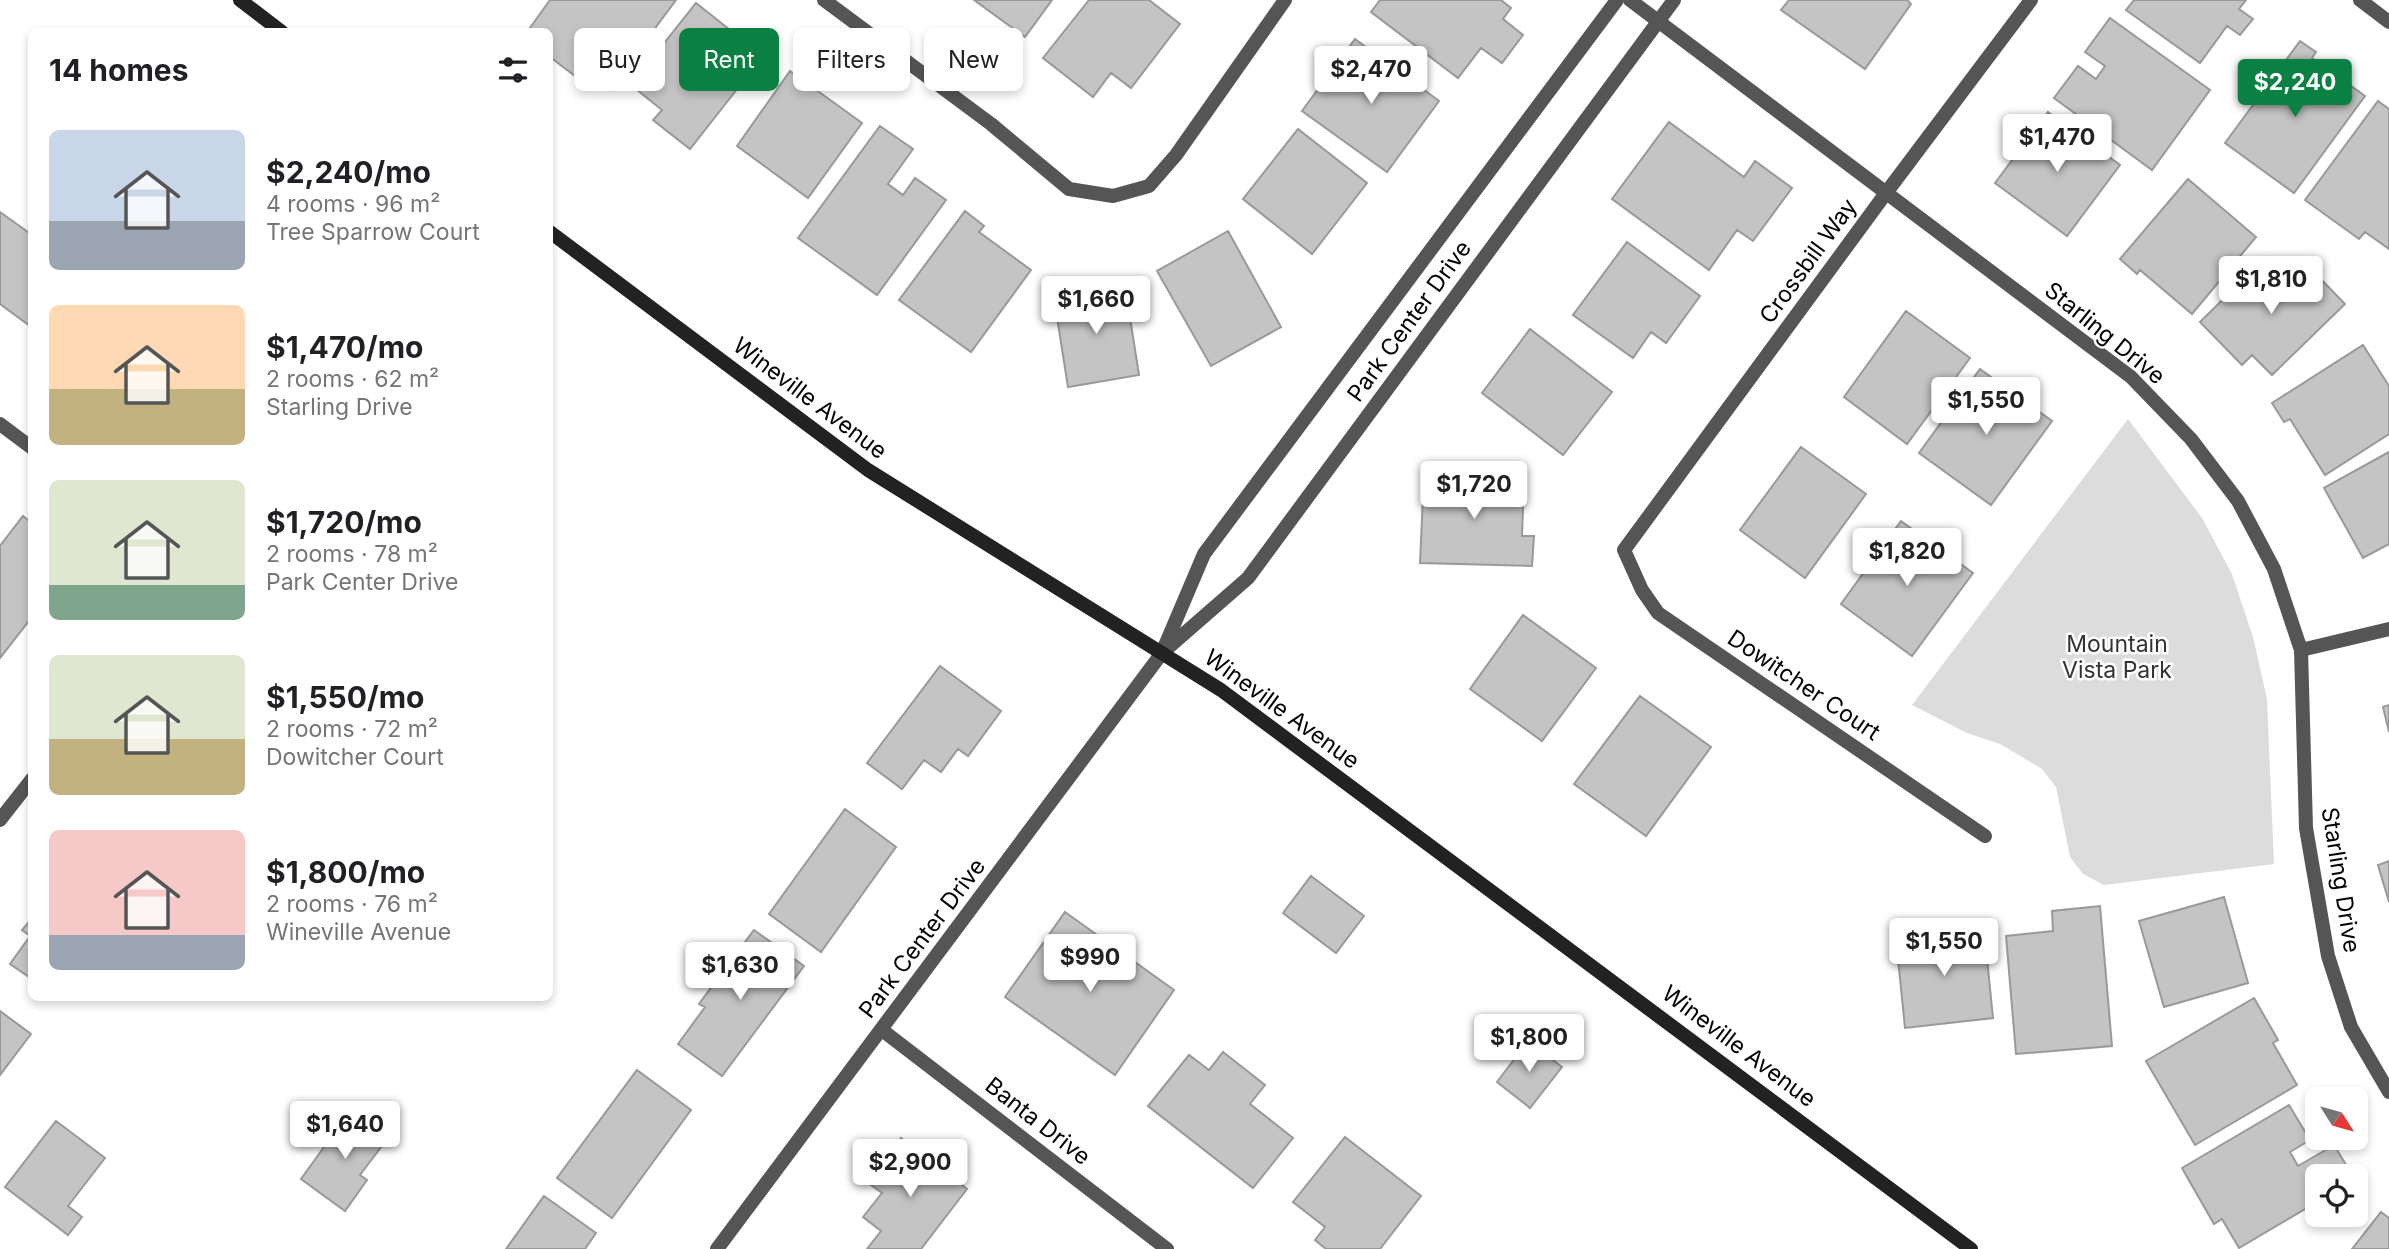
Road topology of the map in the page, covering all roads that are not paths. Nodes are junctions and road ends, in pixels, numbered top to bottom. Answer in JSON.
{"nodes":[{"id":1,"x":240,"y":0,"type":"edge"},
{"id":2,"x":824,"y":0,"type":"edge"},
{"id":3,"x":1285,"y":0,"type":"edge"},
{"id":4,"x":1617,"y":0,"type":"edge"},
{"id":5,"x":1630,"y":0,"type":"edge"},
{"id":6,"x":1674,"y":0,"type":"edge"},
{"id":7,"x":2031,"y":0,"type":"edge"},
{"id":8,"x":2360,"y":0,"type":"edge"},
{"id":9,"x":1659,"y":21,"type":"junction"},
{"id":10,"x":2389,"y":22,"type":"edge"},
{"id":11,"x":277,"y":28,"type":"edge"},
{"id":12,"x":1886,"y":193,"type":"junction"},
{"id":13,"x":553,"y":234,"type":"edge"},
{"id":14,"x":0,"y":424,"type":"edge"},
{"id":15,"x":28,"y":445,"type":"edge"},
{"id":16,"x":1624,"y":550,"type":"joint"},
{"id":17,"x":2389,"y":629,"type":"edge"},
{"id":18,"x":2301,"y":650,"type":"junction"},
{"id":19,"x":1162,"y":653,"type":"junction"},
{"id":20,"x":28,"y":784,"type":"edge"},
{"id":21,"x":0,"y":820,"type":"edge"},
{"id":22,"x":1985,"y":836,"type":"dead end"},
{"id":23,"x":882,"y":1030,"type":"junction"},
{"id":24,"x":2389,"y":1092,"type":"edge"},
{"id":25,"x":717,"y":1249,"type":"edge"},
{"id":26,"x":1167,"y":1249,"type":"edge"},
{"id":27,"x":1972,"y":1249,"type":"edge"}],
"edges":[{"from":1,"to":11,"type":"main road"},
{"from":2,"to":3,"type":"street"},
{"from":4,"to":19,"type":"street","name":"Park Center Drive"},
{"from":5,"to":9,"type":"street","name":"Starling Drive"},
{"from":6,"to":9,"type":"street","name":"Park Center Drive"},
{"from":7,"to":12,"type":"street","name":"Crossbill Way"},
{"from":8,"to":10,"type":"street"},
{"from":9,"to":12,"type":"street","name":"Starling Drive"},
{"from":9,"to":19,"type":"street","name":"Park Center Drive"},
{"from":12,"to":16,"type":"street","name":"Crossbill Way"},
{"from":12,"to":18,"type":"street","name":"Starling Drive"},
{"from":13,"to":19,"type":"main road","name":"Wineville Avenue"},
{"from":14,"to":15,"type":"street"},
{"from":16,"to":22,"type":"street","name":"Dowitcher Court"},
{"from":17,"to":18,"type":"street"},
{"from":18,"to":24,"type":"street","name":"Starling Drive"},
{"from":19,"to":23,"type":"street","name":"Park Center Drive"},
{"from":19,"to":27,"type":"main road","name":"Wineville Avenue"},
{"from":20,"to":21,"type":"street"},
{"from":23,"to":25,"type":"street","name":"Park Center Drive"},
{"from":23,"to":26,"type":"street","name":"Banta Drive"}]}
